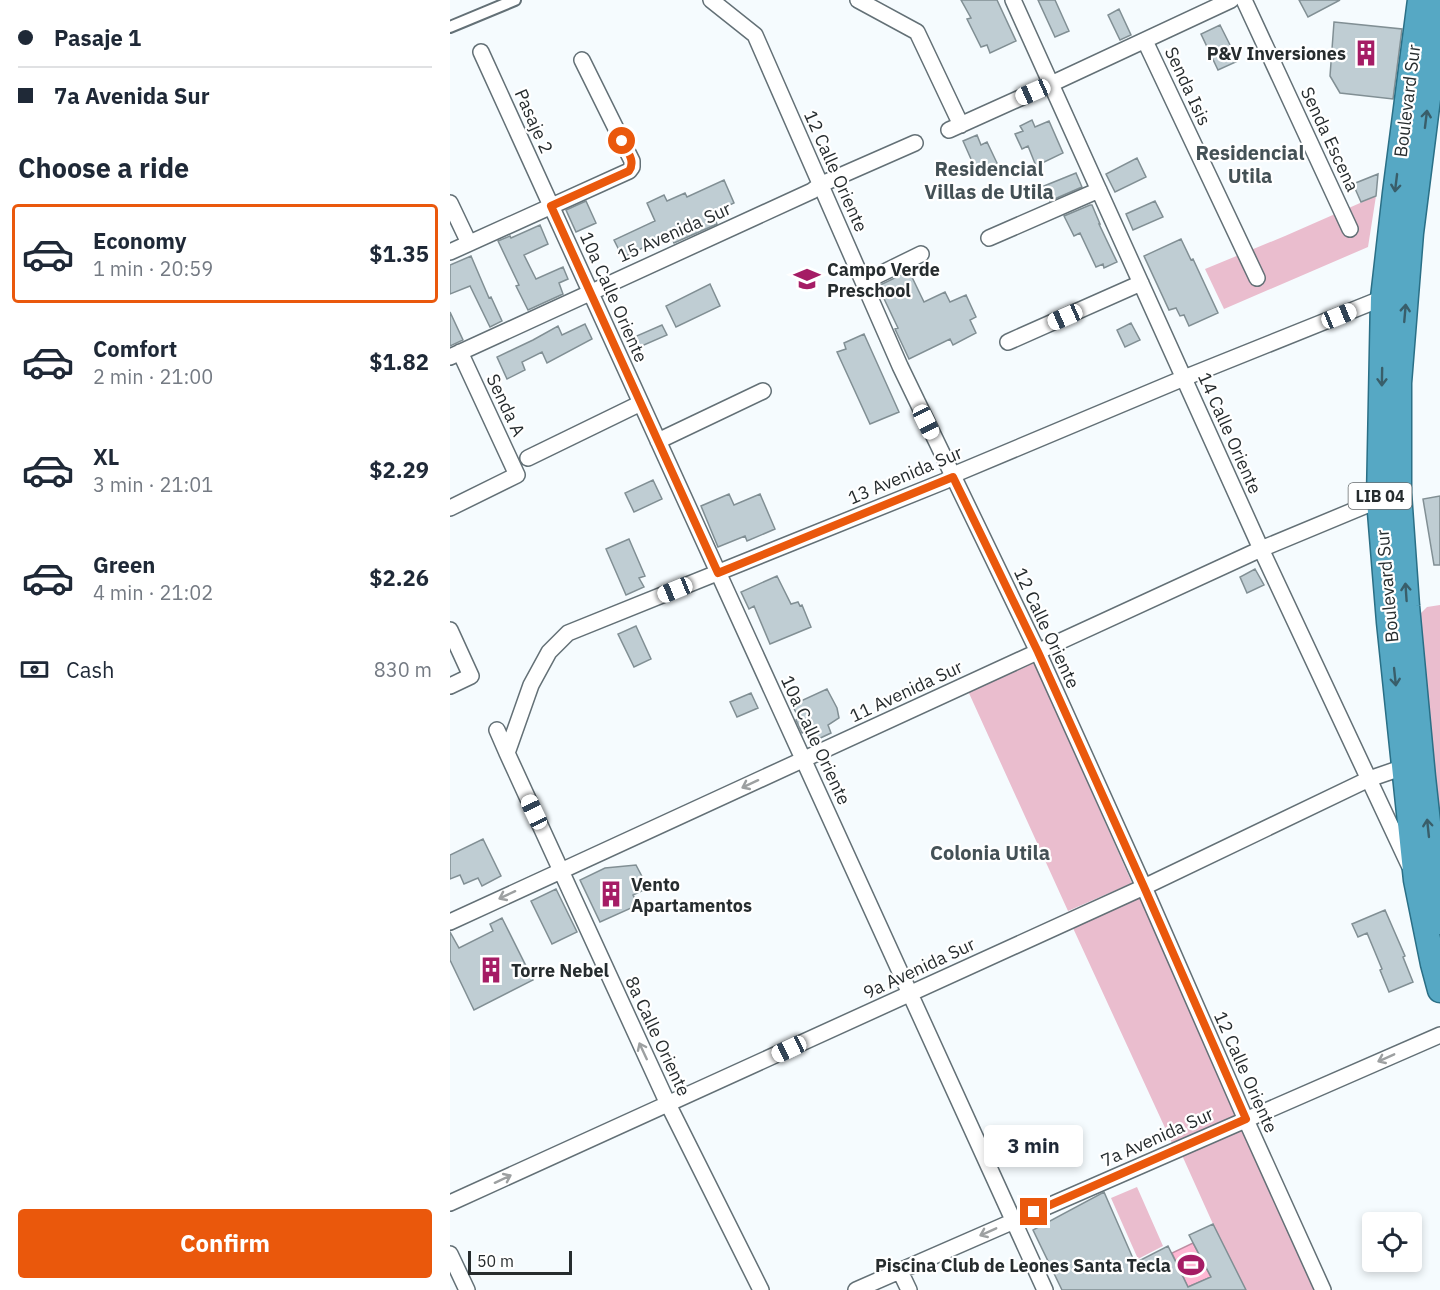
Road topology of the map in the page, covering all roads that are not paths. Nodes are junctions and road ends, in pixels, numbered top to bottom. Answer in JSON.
{"nodes":[{"id":1,"x":515,"y":0,"type":"edge"},
{"id":2,"x":711,"y":0,"type":"edge"},
{"id":3,"x":858,"y":0,"type":"edge"},
{"id":4,"x":1013,"y":0,"type":"edge"},
{"id":5,"x":1231,"y":0,"type":"edge"},
{"id":6,"x":1244,"y":0,"type":"edge"},
{"id":7,"x":1419,"y":0,"type":"edge"},
{"id":8,"x":1440,"y":4,"type":"edge"},
{"id":9,"x":450,"y":27,"type":"edge"},
{"id":10,"x":1145,"y":41,"type":"junction"},
{"id":11,"x":481,"y":52,"type":"dead end"},
{"id":12,"x":582,"y":60,"type":"dead end"},
{"id":13,"x":1052,"y":84,"type":"junction"},
{"id":14,"x":915,"y":143,"type":"dead end"},
{"id":15,"x":820,"y":185,"type":"junction"},
{"id":16,"x":1099,"y":190,"type":"junction"},
{"id":17,"x":450,"y":203,"type":"edge"},
{"id":18,"x":551,"y":206,"type":"junction"},
{"id":19,"x":1350,"y":229,"type":"dead end"},
{"id":20,"x":989,"y":238,"type":"dead end"},
{"id":21,"x":469,"y":243,"type":"junction"},
{"id":22,"x":450,"y":252,"type":"edge"},
{"id":23,"x":921,"y":254,"type":"dead end"},
{"id":24,"x":1257,"y":278,"type":"dead end"},
{"id":25,"x":864,"y":282,"type":"junction"},
{"id":26,"x":1141,"y":283,"type":"junction"},
{"id":27,"x":590,"y":292,"type":"junction"},
{"id":28,"x":1383,"y":298,"type":"junction"},
{"id":29,"x":1008,"y":342,"type":"dead end"},
{"id":30,"x":455,"y":355,"type":"edge"},
{"id":31,"x":1184,"y":378,"type":"junction"},
{"id":32,"x":763,"y":391,"type":"dead end"},
{"id":33,"x":641,"y":403,"type":"junction"},
{"id":34,"x":658,"y":441,"type":"junction"},
{"id":35,"x":528,"y":458,"type":"dead end"},
{"id":36,"x":953,"y":477,"type":"junction"},
{"id":37,"x":1379,"y":501,"type":"junction"},
{"id":38,"x":450,"y":508,"type":"edge"},
{"id":39,"x":1261,"y":549,"type":"junction"},
{"id":40,"x":718,"y":573,"type":"junction"},
{"id":41,"x":450,"y":630,"type":"edge"},
{"id":42,"x":1038,"y":652,"type":"junction"},
{"id":43,"x":450,"y":686,"type":"edge"},
{"id":44,"x":497,"y":730,"type":"dead end"},
{"id":45,"x":507,"y":753,"type":"junction"},
{"id":46,"x":803,"y":759,"type":"junction"},
{"id":47,"x":1404,"y":767,"type":"junction"},
{"id":48,"x":1369,"y":780,"type":"junction"},
{"id":49,"x":561,"y":871,"type":"junction"},
{"id":50,"x":1416,"y":880,"type":"junction"},
{"id":51,"x":1144,"y":887,"type":"junction"},
{"id":52,"x":450,"y":922,"type":"edge"},
{"id":53,"x":1440,"y":927,"type":"edge"},
{"id":54,"x":1440,"y":990,"type":"edge"},
{"id":55,"x":910,"y":993,"type":"junction"},
{"id":56,"x":1440,"y":1035,"type":"edge"},
{"id":57,"x":668,"y":1104,"type":"junction"},
{"id":58,"x":1246,"y":1119,"type":"junction"},
{"id":59,"x":450,"y":1203,"type":"edge"},
{"id":60,"x":1013,"y":1221,"type":"junction"},
{"id":61,"x":450,"y":1254,"type":"edge"},
{"id":62,"x":900,"y":1271,"type":"junction"},
{"id":63,"x":878,"y":1285,"type":"edge"},
{"id":64,"x":467,"y":1290,"type":"edge"},
{"id":65,"x":761,"y":1290,"type":"edge"},
{"id":66,"x":856,"y":1290,"type":"edge"},
{"id":67,"x":909,"y":1290,"type":"edge"},
{"id":68,"x":1045,"y":1290,"type":"edge"},
{"id":69,"x":1323,"y":1290,"type":"edge"}],
"edges":[{"from":1,"to":9,"type":"street"},
{"from":2,"to":15,"type":"street","name":"12 Calle Oriente"},
{"from":3,"to":13,"type":"street"},
{"from":4,"to":13,"type":"street","name":"14 Calle Oriente"},
{"from":5,"to":10,"type":"street"},
{"from":6,"to":19,"type":"street","name":"Senda Escena"},
{"from":7,"to":28,"type":"highway","name":"Boulevard Sur","number":"LIB 04","one_way":true},
{"from":53,"to":8,"type":"highway","name":"Boulevard Sur","number":"LIB 04","one_way":true},
{"from":10,"to":13,"type":"street"},
{"from":10,"to":24,"type":"street","name":"Senda Isis"},
{"from":11,"to":18,"type":"street","name":"Pasaje 2"},
{"from":12,"to":18,"type":"street"},
{"from":13,"to":16,"type":"street","name":"14 Calle Oriente"},
{"from":14,"to":15,"type":"street","name":"15 Avenida Sur"},
{"from":15,"to":25,"type":"street","name":"12 Calle Oriente"},
{"from":15,"to":27,"type":"street","name":"15 Avenida Sur"},
{"from":16,"to":20,"type":"street"},
{"from":16,"to":26,"type":"street","name":"14 Calle Oriente"},
{"from":17,"to":21,"type":"street"},
{"from":18,"to":21,"type":"street"},
{"from":18,"to":27,"type":"street","name":"10a Calle Oriente"},
{"from":21,"to":22,"type":"street"},
{"from":23,"to":25,"type":"street"},
{"from":25,"to":36,"type":"street","name":"12 Calle Oriente"},
{"from":26,"to":29,"type":"street"},
{"from":26,"to":31,"type":"street","name":"14 Calle Oriente"},
{"from":27,"to":30,"type":"street","name":"15 Avenida Sur"},
{"from":27,"to":33,"type":"street","name":"10a Calle Oriente"},
{"from":28,"to":31,"type":"street","name":"13 Avenida Sur"},
{"from":28,"to":37,"type":"highway","name":"Boulevard Sur","number":"LIB 04","one_way":true},
{"from":30,"to":38,"type":"street","name":"Senda A"},
{"from":31,"to":36,"type":"street","name":"13 Avenida Sur"},
{"from":31,"to":39,"type":"street","name":"14 Calle Oriente"},
{"from":32,"to":34,"type":"street"},
{"from":33,"to":34,"type":"street","name":"10a Calle Oriente"},
{"from":33,"to":35,"type":"street"},
{"from":34,"to":40,"type":"street","name":"10a Calle Oriente"},
{"from":36,"to":40,"type":"street","name":"13 Avenida Sur"},
{"from":36,"to":42,"type":"street","name":"12 Calle Oriente"},
{"from":37,"to":39,"type":"street","name":"11 Avenida Sur"},
{"from":37,"to":47,"type":"highway","name":"Boulevard Sur","number":"LIB 04","one_way":true},
{"from":39,"to":42,"type":"street","name":"11 Avenida Sur"},
{"from":39,"to":48,"type":"street","name":"14 Calle Oriente"},
{"from":40,"to":45,"type":"street","name":"13 Avenida Sur"},
{"from":40,"to":46,"type":"street","name":"10a Calle Oriente"},
{"from":41,"to":43,"type":"street"},
{"from":42,"to":46,"type":"street","name":"11 Avenida Sur"},
{"from":42,"to":51,"type":"street","name":"12 Calle Oriente"},
{"from":44,"to":45,"type":"street","name":"8a Calle Oriente"},
{"from":45,"to":49,"type":"street","name":"8a Calle Oriente"},
{"from":46,"to":49,"type":"street","name":"11 Avenida Sur","one_way":true},
{"from":46,"to":55,"type":"street","name":"10a Calle Oriente"},
{"from":47,"to":48,"type":"street","name":"9a Avenida Sur"},
{"from":47,"to":50,"type":"highway","name":"Boulevard Sur","number":"LIB 04"},
{"from":48,"to":50,"type":"street","name":"14 Calle Oriente"},
{"from":48,"to":51,"type":"street","name":"9a Avenida Sur"},
{"from":49,"to":52,"type":"street","name":"11 Avenida Sur","one_way":true},
{"from":57,"to":49,"type":"street","name":"8a Calle Oriente","one_way":true},
{"from":50,"to":54,"type":"highway","name":"Boulevard Sur","number":"LIB 04"},
{"from":51,"to":55,"type":"street","name":"9a Avenida Sur"},
{"from":51,"to":58,"type":"street","name":"12 Calle Oriente"},
{"from":55,"to":57,"type":"street","name":"9a Avenida Sur"},
{"from":55,"to":60,"type":"street","name":"10a Calle Oriente"},
{"from":56,"to":58,"type":"street","name":"7a Avenida Sur","one_way":true},
{"from":59,"to":57,"type":"street","name":"9a Avenida Sur","one_way":true},
{"from":57,"to":65,"type":"street","name":"8a Calle Oriente"},
{"from":58,"to":60,"type":"street","name":"7a Avenida Sur"},
{"from":58,"to":69,"type":"street","name":"12 Calle Oriente"},
{"from":60,"to":62,"type":"street","name":"7a Avenida Sur","one_way":true},
{"from":60,"to":68,"type":"street","name":"10a Calle Oriente"},
{"from":61,"to":64,"type":"street"},
{"from":62,"to":63,"type":"street","name":"7a Avenida Sur"},
{"from":62,"to":67,"type":"street"},
{"from":63,"to":66,"type":"street","name":"7a Avenida Sur"}]}
